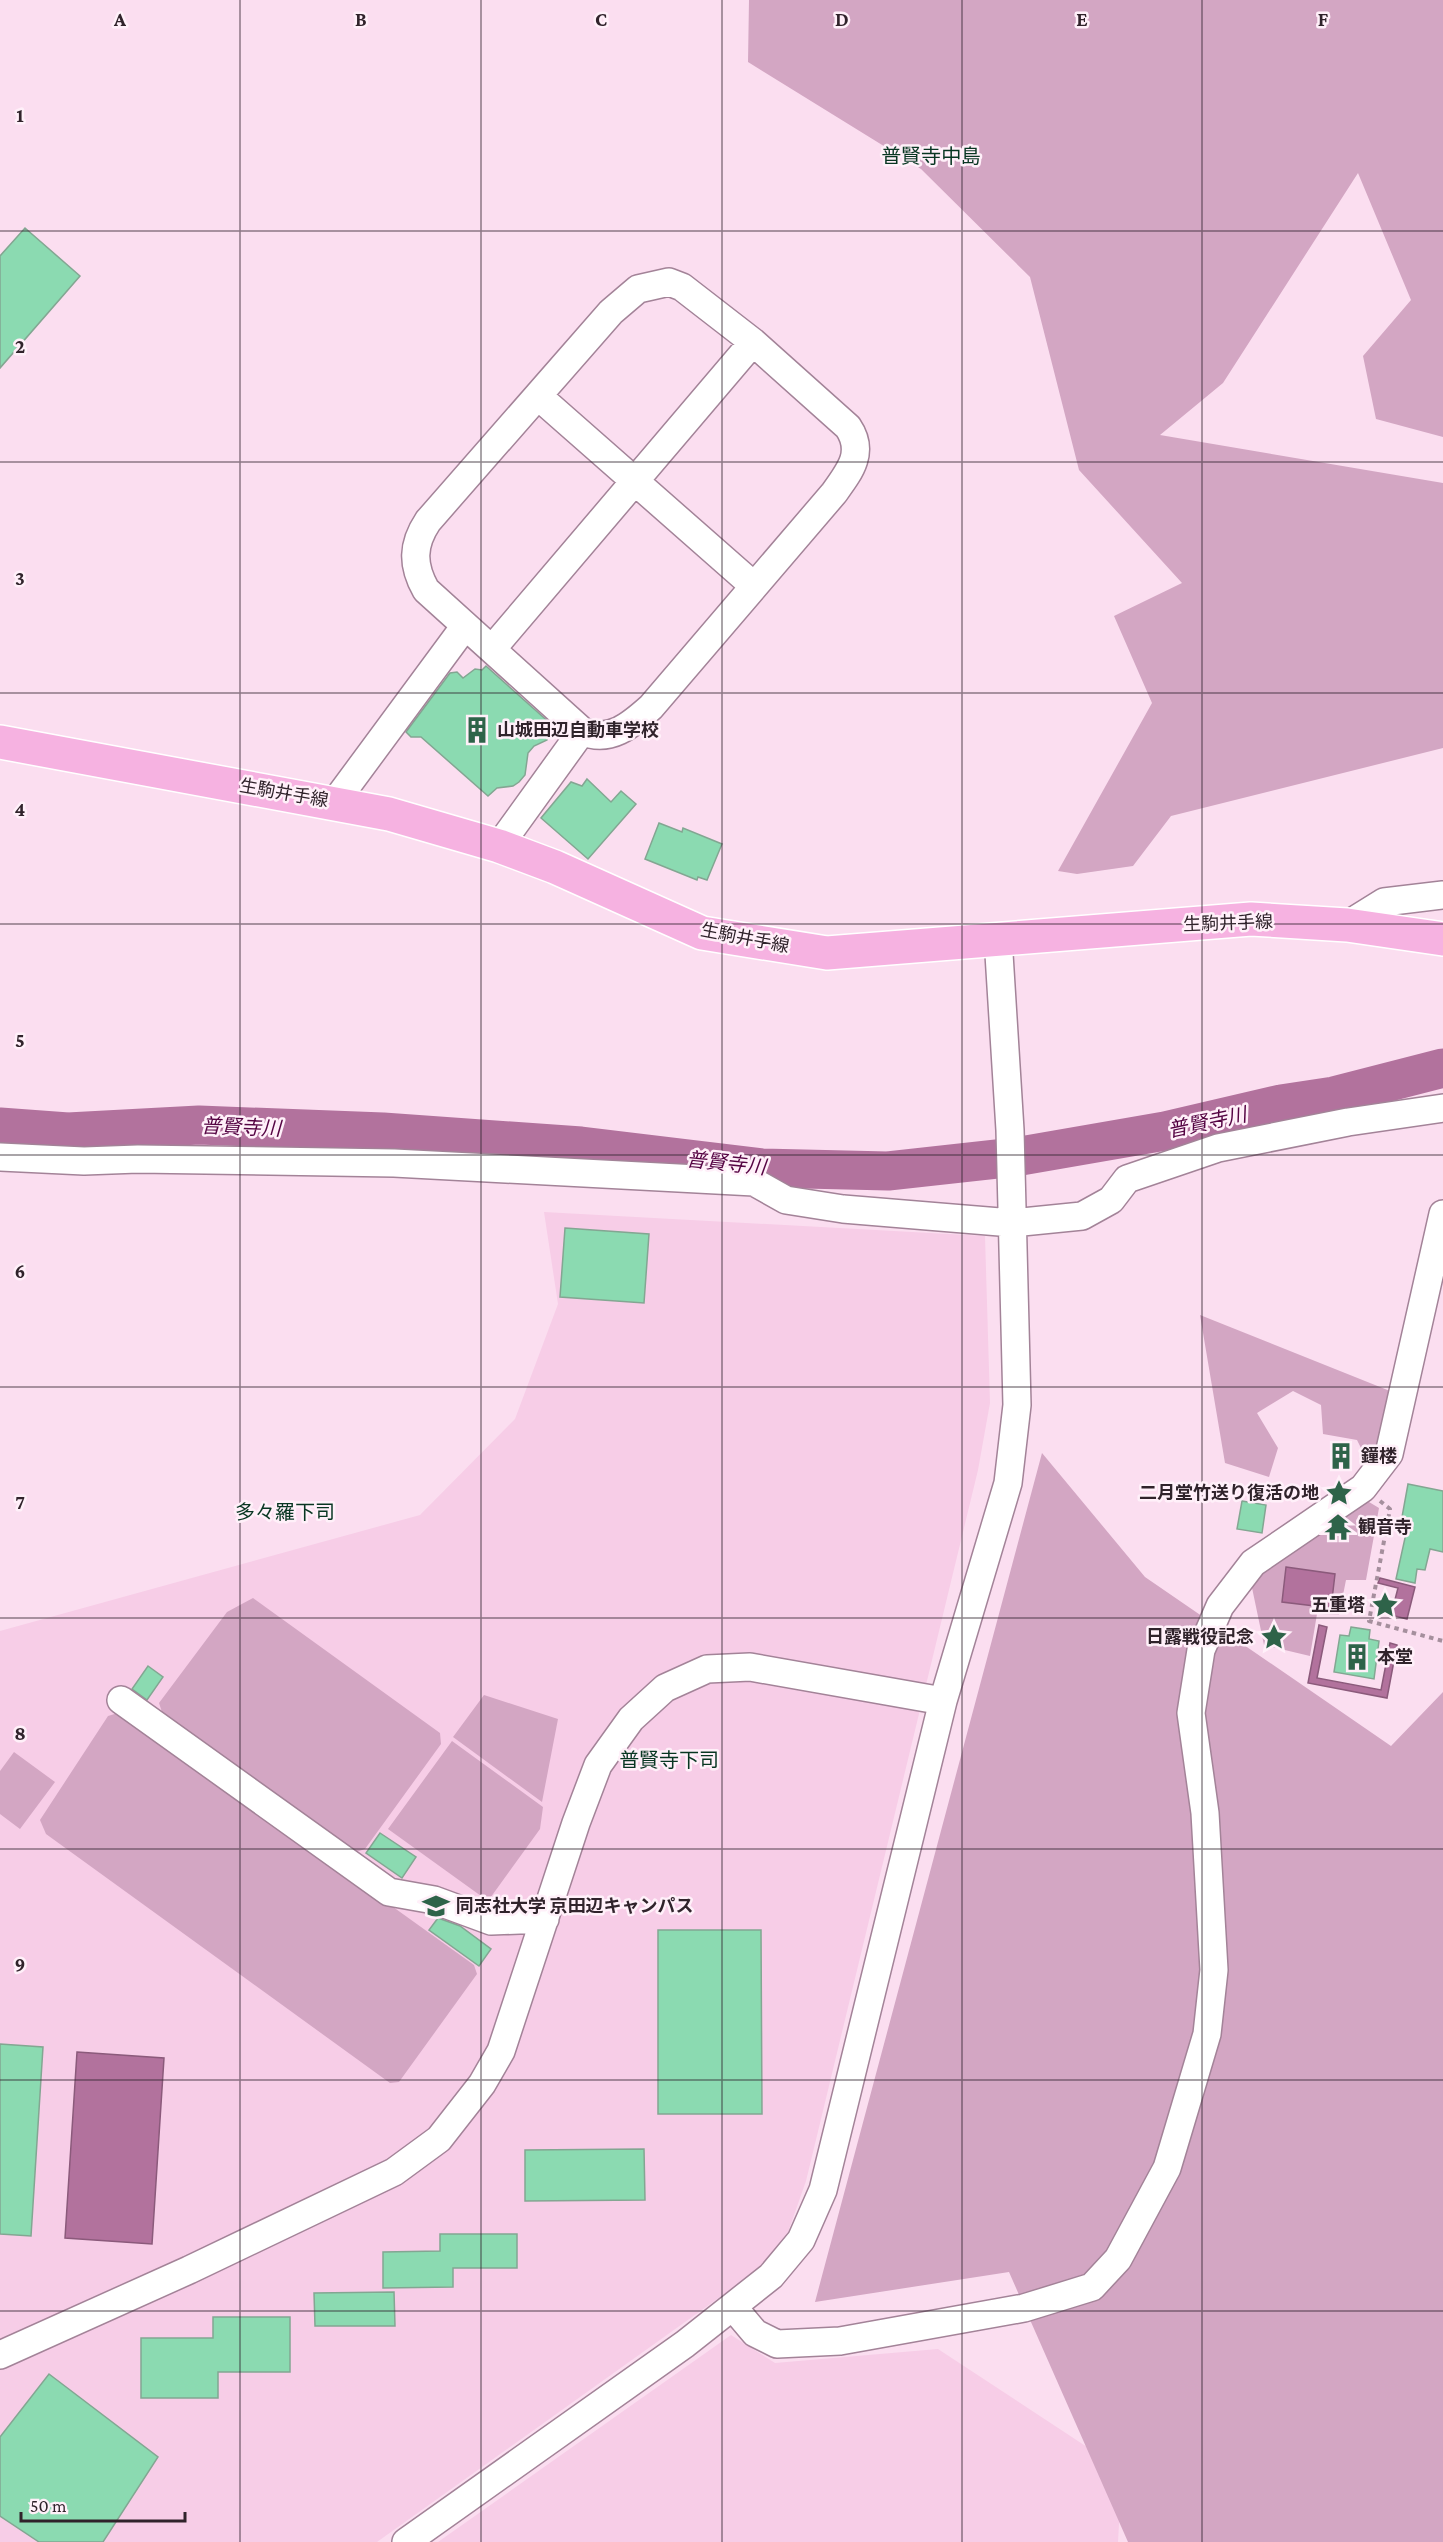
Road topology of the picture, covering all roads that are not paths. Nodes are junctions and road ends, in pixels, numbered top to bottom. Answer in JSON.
{"nodes":[{"id":1,"x":753,"y":342,"type":"junction"},
{"id":2,"x":538,"y":396,"type":"junction"},
{"id":3,"x":634,"y":481,"type":"junction"},
{"id":4,"x":754,"y":586,"type":"junction"},
{"id":5,"x":465,"y":626,"type":"junction"},
{"id":6,"x":492,"y":649,"type":"junction"},
{"id":7,"x":582,"y":731,"type":"junction"},
{"id":8,"x":0,"y":742,"type":"edge"},
{"id":9,"x":335,"y":802,"type":"junction"},
{"id":10,"x":499,"y":846,"type":"junction"},
{"id":11,"x":1443,"y":895,"type":"edge"},
{"id":12,"x":1347,"y":925,"type":"junction"},
{"id":13,"x":998,"y":938,"type":"junction"},
{"id":14,"x":1443,"y":939,"type":"edge"},
{"id":15,"x":1443,"y":1108,"type":"edge"},
{"id":16,"x":0,"y":1157,"type":"edge"},
{"id":17,"x":1012,"y":1214,"type":"junction"},
{"id":18,"x":1443,"y":1214,"type":"edge"},
{"id":19,"x":121,"y":1700,"type":"dead end"},
{"id":20,"x":943,"y":1701,"type":"junction"},
{"id":21,"x":545,"y":1919,"type":"junction"},
{"id":22,"x":733,"y":2307,"type":"junction"},
{"id":23,"x":0,"y":2355,"type":"edge"},
{"id":24,"x":406,"y":2542,"type":"edge"}],
"edges":[{"from":1,"to":2,"type":"street"},
{"from":1,"to":3,"type":"street"},
{"from":1,"to":4,"type":"street"},
{"from":2,"to":3,"type":"street"},
{"from":2,"to":5,"type":"street"},
{"from":3,"to":4,"type":"street"},
{"from":3,"to":6,"type":"street"},
{"from":4,"to":7,"type":"street"},
{"from":5,"to":6,"type":"street"},
{"from":5,"to":9,"type":"street"},
{"from":6,"to":7,"type":"street"},
{"from":7,"to":10,"type":"street"},
{"from":8,"to":9,"type":"main road","name":"生駒井手線"},
{"from":9,"to":10,"type":"main road","name":"生駒井手線"},
{"from":10,"to":13,"type":"main road","name":"生駒井手線"},
{"from":11,"to":12,"type":"street"},
{"from":12,"to":13,"type":"main road","name":"生駒井手線"},
{"from":12,"to":14,"type":"main road","name":"生駒井手線"},
{"from":13,"to":17,"type":"street"},
{"from":15,"to":17,"type":"street"},
{"from":16,"to":17,"type":"street"},
{"from":17,"to":20,"type":"street"},
{"from":18,"to":22,"type":"street"},
{"from":19,"to":21,"type":"street"},
{"from":20,"to":21,"type":"street"},
{"from":20,"to":22,"type":"street"},
{"from":21,"to":23,"type":"street"},
{"from":22,"to":24,"type":"street"}]}
